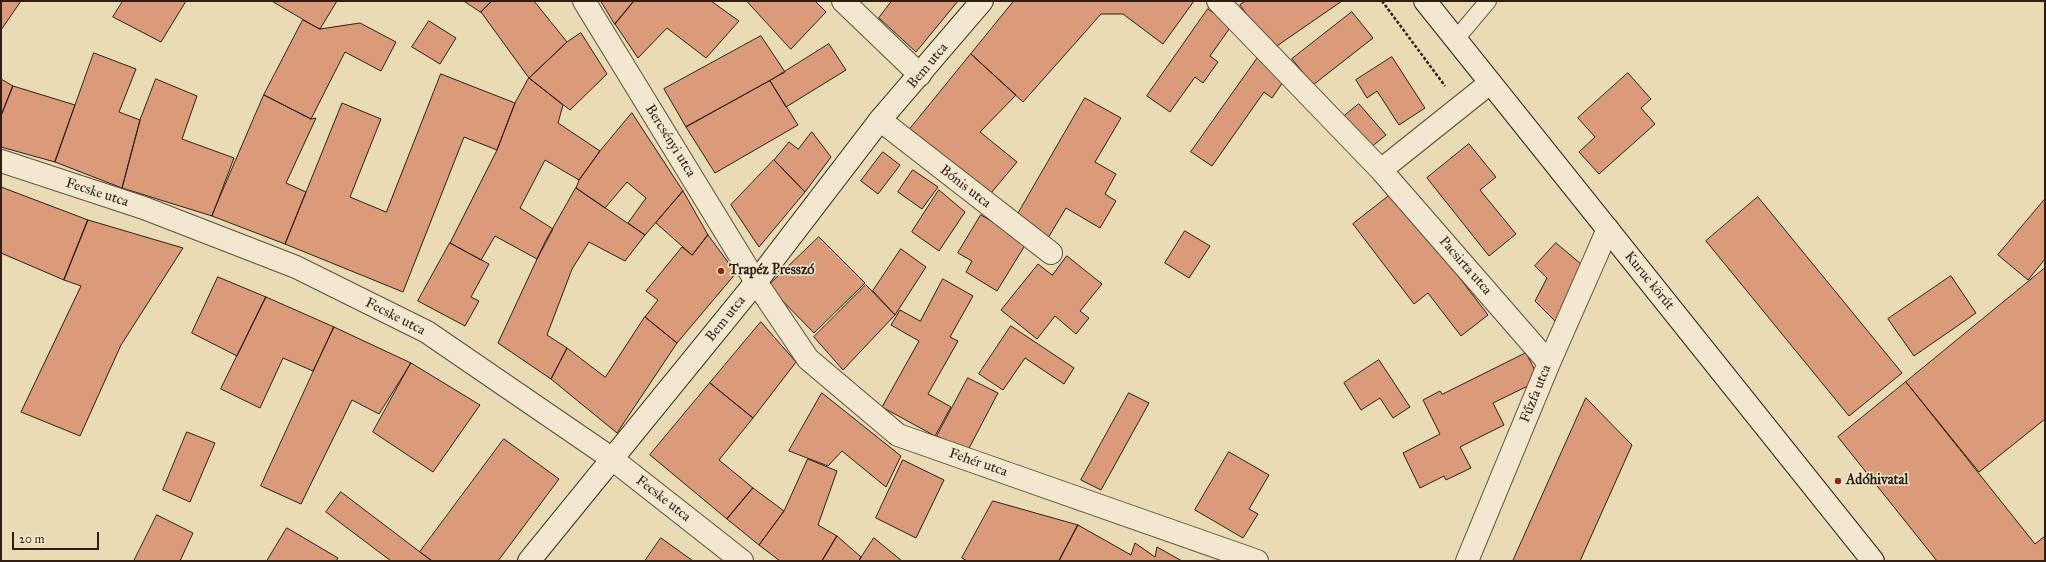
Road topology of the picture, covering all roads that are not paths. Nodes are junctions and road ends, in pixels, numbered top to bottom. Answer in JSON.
{"nodes":[{"id":1,"x":584,"y":1,"type":"edge"},
{"id":2,"x":843,"y":1,"type":"edge"},
{"id":3,"x":982,"y":1,"type":"edge"},
{"id":4,"x":1218,"y":1,"type":"edge"},
{"id":5,"x":1425,"y":1,"type":"edge"},
{"id":6,"x":1488,"y":1,"type":"edge"},
{"id":7,"x":1456,"y":39,"type":"junction"},
{"id":8,"x":920,"y":75,"type":"junction"},
{"id":9,"x":1490,"y":83,"type":"junction"},
{"id":10,"x":880,"y":120,"type":"junction"},
{"id":11,"x":1,"y":162,"type":"edge"},
{"id":12,"x":1381,"y":170,"type":"junction"},
{"id":13,"x":1608,"y":229,"type":"junction"},
{"id":14,"x":1051,"y":253,"type":"dead end"},
{"id":15,"x":756,"y":282,"type":"junction"},
{"id":16,"x":1549,"y":363,"type":"junction"},
{"id":17,"x":611,"y":458,"type":"junction"},
{"id":18,"x":529,"y":561,"type":"edge"},
{"id":19,"x":742,"y":561,"type":"edge"},
{"id":20,"x":1257,"y":561,"type":"edge"},
{"id":21,"x":1467,"y":561,"type":"edge"},
{"id":22,"x":1873,"y":561,"type":"edge"}],
"edges":[{"from":1,"to":15,"type":"street","name":"Bercsényi utca"},
{"from":2,"to":8,"type":"street"},
{"from":3,"to":8,"type":"street","name":"Bem utca"},
{"from":4,"to":12,"type":"street","name":"Pacsirta utca"},
{"from":5,"to":7,"type":"street","name":"Kuruc körút"},
{"from":6,"to":7,"type":"lane"},
{"from":7,"to":9,"type":"street","name":"Kuruc körút"},
{"from":8,"to":10,"type":"street","name":"Bem utca"},
{"from":9,"to":12,"type":"street"},
{"from":9,"to":13,"type":"street","name":"Kuruc körút"},
{"from":10,"to":14,"type":"street","name":"Bónis utca"},
{"from":10,"to":15,"type":"street","name":"Bem utca"},
{"from":11,"to":17,"type":"street","name":"Fecske utca"},
{"from":12,"to":16,"type":"street","name":"Pacsirta utca"},
{"from":13,"to":16,"type":"street","name":"Fűzfa utca"},
{"from":13,"to":22,"type":"street","name":"Kuruc körút"},
{"from":15,"to":17,"type":"street","name":"Bem utca"},
{"from":15,"to":20,"type":"street","name":"Fehér utca"},
{"from":16,"to":21,"type":"street","name":"Fűzfa utca"},
{"from":17,"to":18,"type":"street","name":"Bem utca"},
{"from":17,"to":19,"type":"street","name":"Fecske utca"}]}
